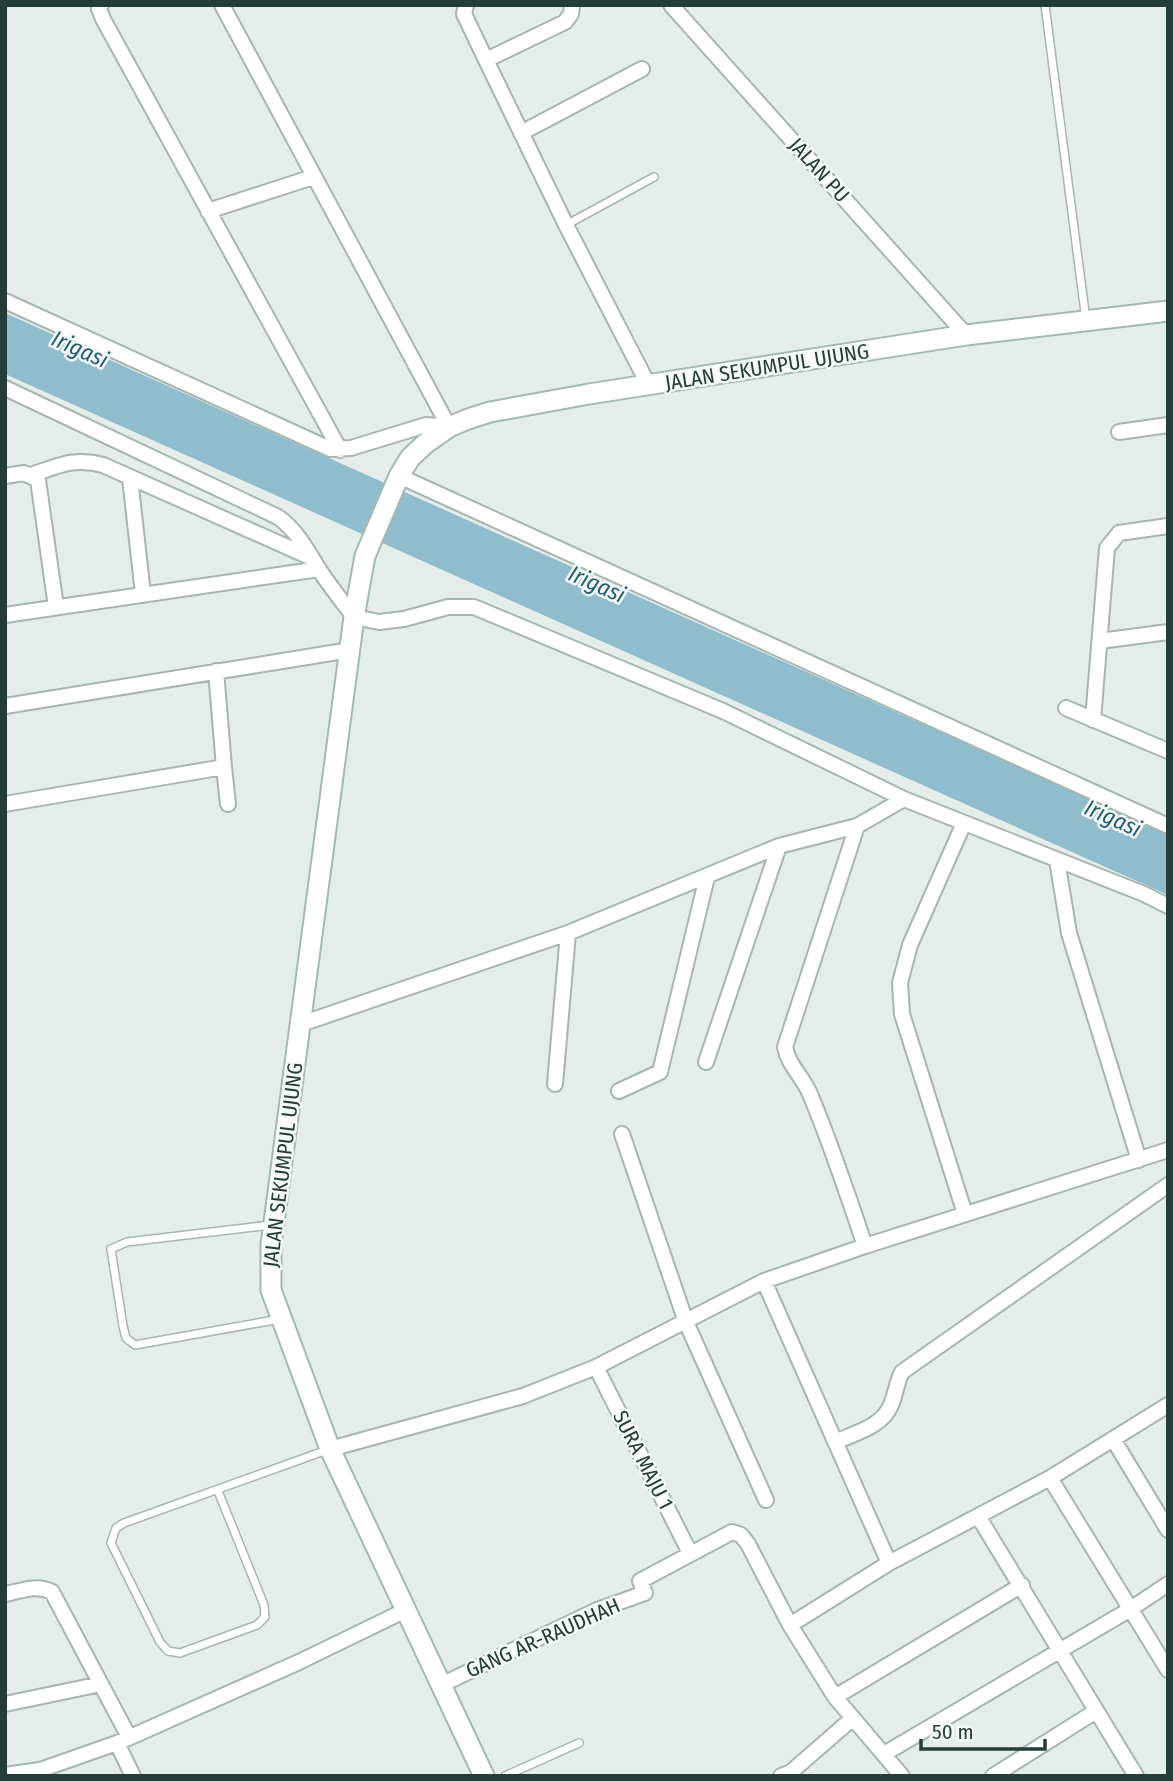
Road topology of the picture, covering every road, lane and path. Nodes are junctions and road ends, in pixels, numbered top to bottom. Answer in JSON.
{"nodes":[{"id":1,"x":101,"y":5,"type":"edge"},
{"id":2,"x":222,"y":5,"type":"edge"},
{"id":3,"x":466,"y":5,"type":"edge"},
{"id":4,"x":572,"y":5,"type":"edge"},
{"id":5,"x":671,"y":5,"type":"edge"},
{"id":6,"x":1045,"y":5,"type":"edge"},
{"id":7,"x":486,"y":60,"type":"junction"},
{"id":8,"x":642,"y":69,"type":"dead end"},
{"id":9,"x":521,"y":134,"type":"junction"},
{"id":10,"x":313,"y":177,"type":"junction"},
{"id":11,"x":654,"y":177,"type":"dead end"},
{"id":12,"x":208,"y":211,"type":"junction"},
{"id":13,"x":566,"y":225,"type":"junction"},
{"id":14,"x":5,"y":302,"type":"edge"},
{"id":15,"x":1168,"y":311,"type":"edge"},
{"id":16,"x":1086,"y":321,"type":"junction"},
{"id":17,"x":967,"y":335,"type":"junction"},
{"id":18,"x":649,"y":386,"type":"junction"},
{"id":19,"x":5,"y":388,"type":"edge"},
{"id":20,"x":1168,"y":425,"type":"edge"},
{"id":21,"x":446,"y":429,"type":"junction"},
{"id":22,"x":1119,"y":432,"type":"dead end"},
{"id":23,"x":340,"y":450,"type":"junction"},
{"id":24,"x":32,"y":475,"type":"junction"},
{"id":25,"x":5,"y":476,"type":"edge"},
{"id":26,"x":130,"y":478,"type":"junction"},
{"id":27,"x":397,"y":480,"type":"junction"},
{"id":28,"x":1168,"y":526,"type":"edge"},
{"id":29,"x":316,"y":564,"type":"junction"},
{"id":30,"x":144,"y":594,"type":"junction"},
{"id":31,"x":56,"y":607,"type":"junction"},
{"id":32,"x":5,"y":615,"type":"edge"},
{"id":33,"x":354,"y":617,"type":"junction"},
{"id":34,"x":1168,"y":632,"type":"edge"},
{"id":35,"x":1100,"y":641,"type":"junction"},
{"id":36,"x":350,"y":650,"type":"junction"},
{"id":37,"x":216,"y":671,"type":"junction"},
{"id":38,"x":5,"y":706,"type":"edge"},
{"id":39,"x":1066,"y":708,"type":"dead end"},
{"id":40,"x":1093,"y":720,"type":"junction"},
{"id":41,"x":1168,"y":751,"type":"edge"},
{"id":42,"x":224,"y":767,"type":"junction"},
{"id":43,"x":904,"y":799,"type":"junction"},
{"id":44,"x":5,"y":804,"type":"edge"},
{"id":45,"x":228,"y":804,"type":"dead end"},
{"id":46,"x":964,"y":823,"type":"junction"},
{"id":47,"x":856,"y":826,"type":"junction"},
{"id":48,"x":1168,"y":826,"type":"edge"},
{"id":49,"x":779,"y":846,"type":"junction"},
{"id":50,"x":1057,"y":860,"type":"junction"},
{"id":51,"x":707,"y":877,"type":"junction"},
{"id":52,"x":1168,"y":906,"type":"edge"},
{"id":53,"x":568,"y":933,"type":"junction"},
{"id":54,"x":301,"y":1024,"type":"junction"},
{"id":55,"x":706,"y":1062,"type":"dead end"},
{"id":56,"x":555,"y":1084,"type":"dead end"},
{"id":57,"x":619,"y":1091,"type":"dead end"},
{"id":58,"x":622,"y":1134,"type":"dead end"},
{"id":59,"x":1168,"y":1150,"type":"edge"},
{"id":60,"x":1139,"y":1160,"type":"junction"},
{"id":61,"x":1168,"y":1185,"type":"edge"},
{"id":62,"x":965,"y":1214,"type":"junction"},
{"id":63,"x":274,"y":1224,"type":"junction"},
{"id":64,"x":865,"y":1246,"type":"junction"},
{"id":65,"x":764,"y":1282,"type":"junction"},
{"id":66,"x":281,"y":1319,"type":"junction"},
{"id":67,"x":686,"y":1322,"type":"junction"},
{"id":68,"x":596,"y":1367,"type":"junction"},
{"id":69,"x":1168,"y":1405,"type":"edge"},
{"id":70,"x":1113,"y":1439,"type":"junction"},
{"id":71,"x":835,"y":1442,"type":"junction"},
{"id":72,"x":330,"y":1449,"type":"junction"},
{"id":73,"x":1050,"y":1478,"type":"junction"},
{"id":74,"x":218,"y":1490,"type":"junction"},
{"id":75,"x":766,"y":1500,"type":"dead end"},
{"id":76,"x":978,"y":1516,"type":"junction"},
{"id":77,"x":1168,"y":1530,"type":"edge"},
{"id":78,"x":690,"y":1553,"type":"junction"},
{"id":79,"x":889,"y":1563,"type":"junction"},
{"id":80,"x":1168,"y":1584,"type":"edge"},
{"id":81,"x":1022,"y":1585,"type":"junction"},
{"id":82,"x":5,"y":1594,"type":"edge"},
{"id":83,"x":406,"y":1610,"type":"junction"},
{"id":84,"x":1129,"y":1610,"type":"junction"},
{"id":85,"x":790,"y":1625,"type":"junction"},
{"id":86,"x":1060,"y":1651,"type":"junction"},
{"id":87,"x":1168,"y":1670,"type":"edge"},
{"id":88,"x":101,"y":1684,"type":"junction"},
{"id":89,"x":441,"y":1685,"type":"junction"},
{"id":90,"x":835,"y":1696,"type":"junction"},
{"id":91,"x":5,"y":1704,"type":"edge"},
{"id":92,"x":1096,"y":1711,"type":"junction"},
{"id":93,"x":853,"y":1718,"type":"junction"},
{"id":94,"x":123,"y":1740,"type":"junction"},
{"id":95,"x":579,"y":1744,"type":"dead end"},
{"id":96,"x":884,"y":1754,"type":"junction"},
{"id":97,"x":41,"y":1773,"type":"edge"},
{"id":98,"x":789,"y":1774,"type":"edge"},
{"id":99,"x":5,"y":1775,"type":"edge"},
{"id":100,"x":133,"y":1776,"type":"edge"},
{"id":101,"x":484,"y":1776,"type":"edge"},
{"id":102,"x":505,"y":1776,"type":"edge"},
{"id":103,"x":902,"y":1776,"type":"edge"},
{"id":104,"x":993,"y":1776,"type":"edge"},
{"id":105,"x":1136,"y":1776,"type":"edge"}],
"edges":[{"from":1,"to":12,"type":"street"},
{"from":2,"to":10,"type":"street"},
{"from":3,"to":7,"type":"street"},
{"from":4,"to":7,"type":"street"},
{"from":5,"to":17,"type":"street","name":"JALAN PU"},
{"from":6,"to":16,"type":"lane"},
{"from":7,"to":9,"type":"street"},
{"from":8,"to":9,"type":"street"},
{"from":9,"to":13,"type":"street"},
{"from":10,"to":12,"type":"street"},
{"from":10,"to":21,"type":"street"},
{"from":11,"to":13,"type":"lane"},
{"from":12,"to":23,"type":"street"},
{"from":13,"to":18,"type":"street"},
{"from":14,"to":23,"type":"street"},
{"from":15,"to":16,"type":"main road","name":"JALAN SEKUMPUL UJUNG"},
{"from":16,"to":17,"type":"main road","name":"JALAN SEKUMPUL UJUNG"},
{"from":17,"to":18,"type":"main road","name":"JALAN SEKUMPUL UJUNG"},
{"from":18,"to":21,"type":"main road","name":"JALAN SEKUMPUL UJUNG"},
{"from":19,"to":29,"type":"street"},
{"from":20,"to":22,"type":"street"},
{"from":21,"to":23,"type":"street"},
{"from":21,"to":27,"type":"main road","name":"JALAN SEKUMPUL UJUNG"},
{"from":24,"to":25,"type":"street"},
{"from":24,"to":26,"type":"street"},
{"from":24,"to":31,"type":"street"},
{"from":26,"to":29,"type":"street"},
{"from":26,"to":30,"type":"street"},
{"from":27,"to":33,"type":"main road","name":"JALAN SEKUMPUL UJUNG"},
{"from":27,"to":48,"type":"street"},
{"from":28,"to":35,"type":"street"},
{"from":29,"to":30,"type":"street"},
{"from":29,"to":33,"type":"street"},
{"from":30,"to":31,"type":"street"},
{"from":31,"to":32,"type":"street"},
{"from":33,"to":36,"type":"main road","name":"JALAN SEKUMPUL UJUNG"},
{"from":33,"to":43,"type":"street"},
{"from":34,"to":35,"type":"street"},
{"from":35,"to":40,"type":"street"},
{"from":36,"to":37,"type":"street"},
{"from":36,"to":54,"type":"main road","name":"JALAN SEKUMPUL UJUNG"},
{"from":37,"to":38,"type":"street"},
{"from":37,"to":42,"type":"street"},
{"from":39,"to":40,"type":"street"},
{"from":40,"to":41,"type":"street"},
{"from":42,"to":44,"type":"street"},
{"from":42,"to":45,"type":"street"},
{"from":43,"to":46,"type":"street"},
{"from":43,"to":47,"type":"street"},
{"from":46,"to":50,"type":"street"},
{"from":46,"to":62,"type":"street"},
{"from":47,"to":49,"type":"street"},
{"from":47,"to":64,"type":"street"},
{"from":49,"to":51,"type":"street"},
{"from":49,"to":55,"type":"street"},
{"from":50,"to":52,"type":"street"},
{"from":50,"to":60,"type":"street"},
{"from":51,"to":53,"type":"street"},
{"from":51,"to":57,"type":"street"},
{"from":53,"to":54,"type":"street"},
{"from":53,"to":56,"type":"street"},
{"from":54,"to":63,"type":"main road","name":"JALAN SEKUMPUL UJUNG"},
{"from":58,"to":67,"type":"street"},
{"from":59,"to":60,"type":"street"},
{"from":60,"to":62,"type":"street"},
{"from":61,"to":71,"type":"street"},
{"from":62,"to":64,"type":"street"},
{"from":63,"to":66,"type":"main road","name":"JALAN SEKUMPUL UJUNG"},
{"from":63,"to":66,"type":"lane"},
{"from":64,"to":65,"type":"street"},
{"from":65,"to":67,"type":"street"},
{"from":65,"to":71,"type":"street"},
{"from":66,"to":72,"type":"main road","name":"JALAN SEKUMPUL UJUNG"},
{"from":67,"to":68,"type":"street"},
{"from":67,"to":75,"type":"street"},
{"from":68,"to":72,"type":"street"},
{"from":68,"to":78,"type":"street","name":"SURA MAJU 1"},
{"from":69,"to":70,"type":"street"},
{"from":70,"to":73,"type":"street"},
{"from":70,"to":77,"type":"street"},
{"from":71,"to":79,"type":"street"},
{"from":72,"to":74,"type":"lane"},
{"from":72,"to":83,"type":"main road","name":"JALAN SEKUMPUL UJUNG"},
{"from":73,"to":76,"type":"street"},
{"from":73,"to":84,"type":"street"},
{"from":74,"to":74,"type":"lane"},
{"from":76,"to":79,"type":"street"},
{"from":76,"to":81,"type":"street"},
{"from":78,"to":85,"type":"street"},
{"from":78,"to":89,"type":"street","name":"GANG AR-RAUDHAH"},
{"from":79,"to":85,"type":"street"},
{"from":80,"to":84,"type":"street"},
{"from":81,"to":86,"type":"street"},
{"from":81,"to":90,"type":"street"},
{"from":82,"to":88,"type":"street"},
{"from":83,"to":89,"type":"main road","name":"JALAN SEKUMPUL UJUNG"},
{"from":83,"to":94,"type":"street"},
{"from":84,"to":86,"type":"street"},
{"from":84,"to":87,"type":"street"},
{"from":85,"to":90,"type":"street"},
{"from":86,"to":92,"type":"street"},
{"from":86,"to":96,"type":"street"},
{"from":88,"to":91,"type":"street"},
{"from":88,"to":94,"type":"street"},
{"from":89,"to":101,"type":"main road","name":"JALAN SEKUMPUL UJUNG"},
{"from":90,"to":93,"type":"street"},
{"from":92,"to":104,"type":"street"},
{"from":92,"to":105,"type":"street"},
{"from":93,"to":96,"type":"street"},
{"from":93,"to":98,"type":"street"},
{"from":94,"to":97,"type":"street"},
{"from":94,"to":100,"type":"street"},
{"from":95,"to":102,"type":"lane"},
{"from":96,"to":103,"type":"street"},
{"from":97,"to":99,"type":"street"}]}
